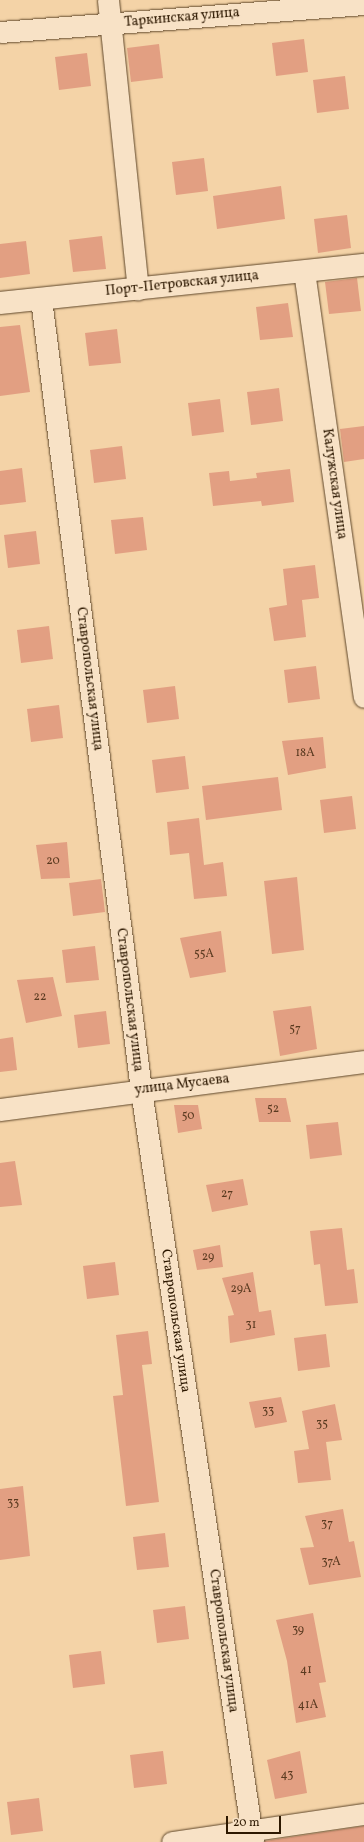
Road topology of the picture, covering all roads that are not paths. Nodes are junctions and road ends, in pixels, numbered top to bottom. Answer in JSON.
{"nodes":[{"id":1,"x":108,"y":0,"type":"edge"},
{"id":2,"x":364,"y":4,"type":"edge"},
{"id":3,"x":110,"y":24,"type":"junction"},
{"id":4,"x":0,"y":32,"type":"edge"},
{"id":5,"x":364,"y":265,"type":"edge"},
{"id":6,"x":304,"y":271,"type":"junction"},
{"id":7,"x":138,"y":289,"type":"junction"},
{"id":8,"x":41,"y":299,"type":"junction"},
{"id":9,"x":0,"y":304,"type":"edge"},
{"id":10,"x":364,"y":697,"type":"edge"},
{"id":11,"x":364,"y":1062,"type":"edge"},
{"id":12,"x":140,"y":1090,"type":"junction"},
{"id":13,"x":0,"y":1110,"type":"edge"},
{"id":14,"x":364,"y":1814,"type":"edge"},
{"id":15,"x":252,"y":1836,"type":"edge"},
{"id":16,"x":172,"y":1842,"type":"edge"}],
"edges":[{"from":1,"to":3,"type":"street"},
{"from":2,"to":3,"type":"street","name":"Таркинская улица"},
{"from":3,"to":4,"type":"street","name":"Таркинская улица"},
{"from":3,"to":7,"type":"street"},
{"from":5,"to":6,"type":"street","name":"Порт-Петровская улица"},
{"from":6,"to":7,"type":"street","name":"Порт-Петровская улица"},
{"from":6,"to":10,"type":"street","name":"Калужская улица"},
{"from":7,"to":8,"type":"street","name":"Порт-Петровская улица"},
{"from":8,"to":9,"type":"street","name":"Порт-Петровская улица"},
{"from":8,"to":12,"type":"street","name":"Ставропольская улица"},
{"from":11,"to":12,"type":"street","name":"улица Мусаева"},
{"from":12,"to":13,"type":"street","name":"улица Мусаева"},
{"from":12,"to":15,"type":"street","name":"Ставропольская улица"},
{"from":14,"to":15,"type":"street"},
{"from":15,"to":16,"type":"street"}]}
